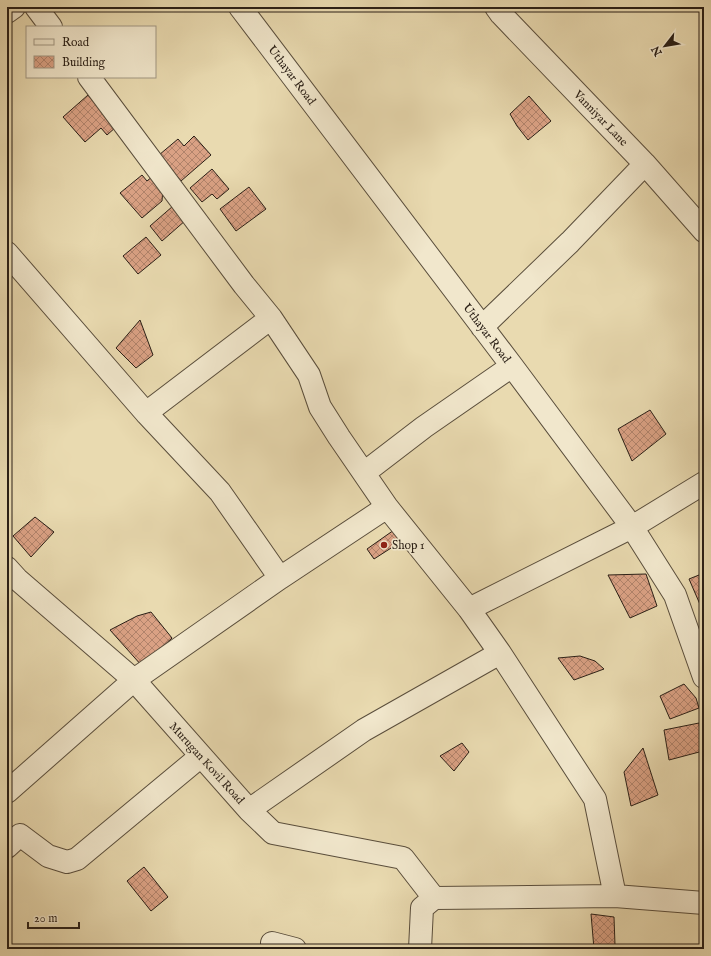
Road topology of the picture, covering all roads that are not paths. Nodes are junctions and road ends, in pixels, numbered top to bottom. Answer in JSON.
{"nodes":[{"id":1,"x":14,"y":7,"type":"edge"},
{"id":2,"x":36,"y":7,"type":"edge"},
{"id":3,"x":240,"y":7,"type":"edge"},
{"id":4,"x":496,"y":7,"type":"edge"},
{"id":5,"x":7,"y":12,"type":"edge"},
{"id":6,"x":50,"y":26,"type":"edge"},
{"id":7,"x":90,"y":78,"type":"edge"},
{"id":8,"x":645,"y":164,"type":"junction"},
{"id":9,"x":704,"y":231,"type":"edge"},
{"id":10,"x":7,"y":253,"type":"edge"},
{"id":11,"x":271,"y":318,"type":"junction"},
{"id":12,"x":482,"y":327,"type":"junction"},
{"id":13,"x":512,"y":366,"type":"junction"},
{"id":14,"x":146,"y":413,"type":"junction"},
{"id":15,"x":364,"y":472,"type":"junction"},
{"id":16,"x":704,"y":483,"type":"edge"},
{"id":17,"x":387,"y":507,"type":"junction"},
{"id":18,"x":632,"y":527,"type":"junction"},
{"id":19,"x":7,"y":568,"type":"edge"},
{"id":20,"x":280,"y":578,"type":"junction"},
{"id":21,"x":470,"y":609,"type":"junction"},
{"id":22,"x":500,"y":653,"type":"junction"},
{"id":23,"x":704,"y":677,"type":"edge"},
{"id":24,"x":134,"y":680,"type":"junction"},
{"id":25,"x":201,"y":756,"type":"junction"},
{"id":26,"x":7,"y":792,"type":"edge"},
{"id":27,"x":249,"y":810,"type":"junction"},
{"id":28,"x":7,"y":847,"type":"edge"},
{"id":29,"x":615,"y":896,"type":"junction"},
{"id":30,"x":434,"y":898,"type":"junction"},
{"id":31,"x":704,"y":903,"type":"edge"},
{"id":32,"x":272,"y":943,"type":"dead end"},
{"id":33,"x":295,"y":949,"type":"edge"},
{"id":34,"x":420,"y":949,"type":"edge"}],
"edges":[{"from":1,"to":5,"type":"street"},
{"from":2,"to":6,"type":"street"},
{"from":3,"to":12,"type":"street","name":"Uthayar Road"},
{"from":4,"to":8,"type":"street","name":"Vanniyar Lane"},
{"from":7,"to":11,"type":"street"},
{"from":8,"to":9,"type":"street","name":"Vanniyar Lane"},
{"from":8,"to":12,"type":"street"},
{"from":10,"to":14,"type":"street"},
{"from":11,"to":14,"type":"street"},
{"from":11,"to":15,"type":"street"},
{"from":12,"to":13,"type":"street","name":"Uthayar Road"},
{"from":13,"to":15,"type":"street"},
{"from":13,"to":18,"type":"street","name":"Uthayar Road"},
{"from":14,"to":20,"type":"street"},
{"from":15,"to":17,"type":"street"},
{"from":16,"to":18,"type":"street"},
{"from":17,"to":20,"type":"street"},
{"from":17,"to":21,"type":"street"},
{"from":18,"to":21,"type":"street"},
{"from":18,"to":23,"type":"street","name":"Uthayar Road"},
{"from":19,"to":24,"type":"street","name":"Murugan Kovil Road"},
{"from":20,"to":24,"type":"street"},
{"from":21,"to":22,"type":"street"},
{"from":22,"to":27,"type":"street"},
{"from":22,"to":29,"type":"street"},
{"from":24,"to":25,"type":"street","name":"Murugan Kovil Road"},
{"from":24,"to":26,"type":"street"},
{"from":25,"to":27,"type":"street","name":"Murugan Kovil Road"},
{"from":25,"to":28,"type":"street"},
{"from":27,"to":30,"type":"street","name":"Murugan Kovil Road"},
{"from":29,"to":30,"type":"street"},
{"from":29,"to":31,"type":"street"},
{"from":30,"to":34,"type":"street"},
{"from":32,"to":33,"type":"street"}]}
